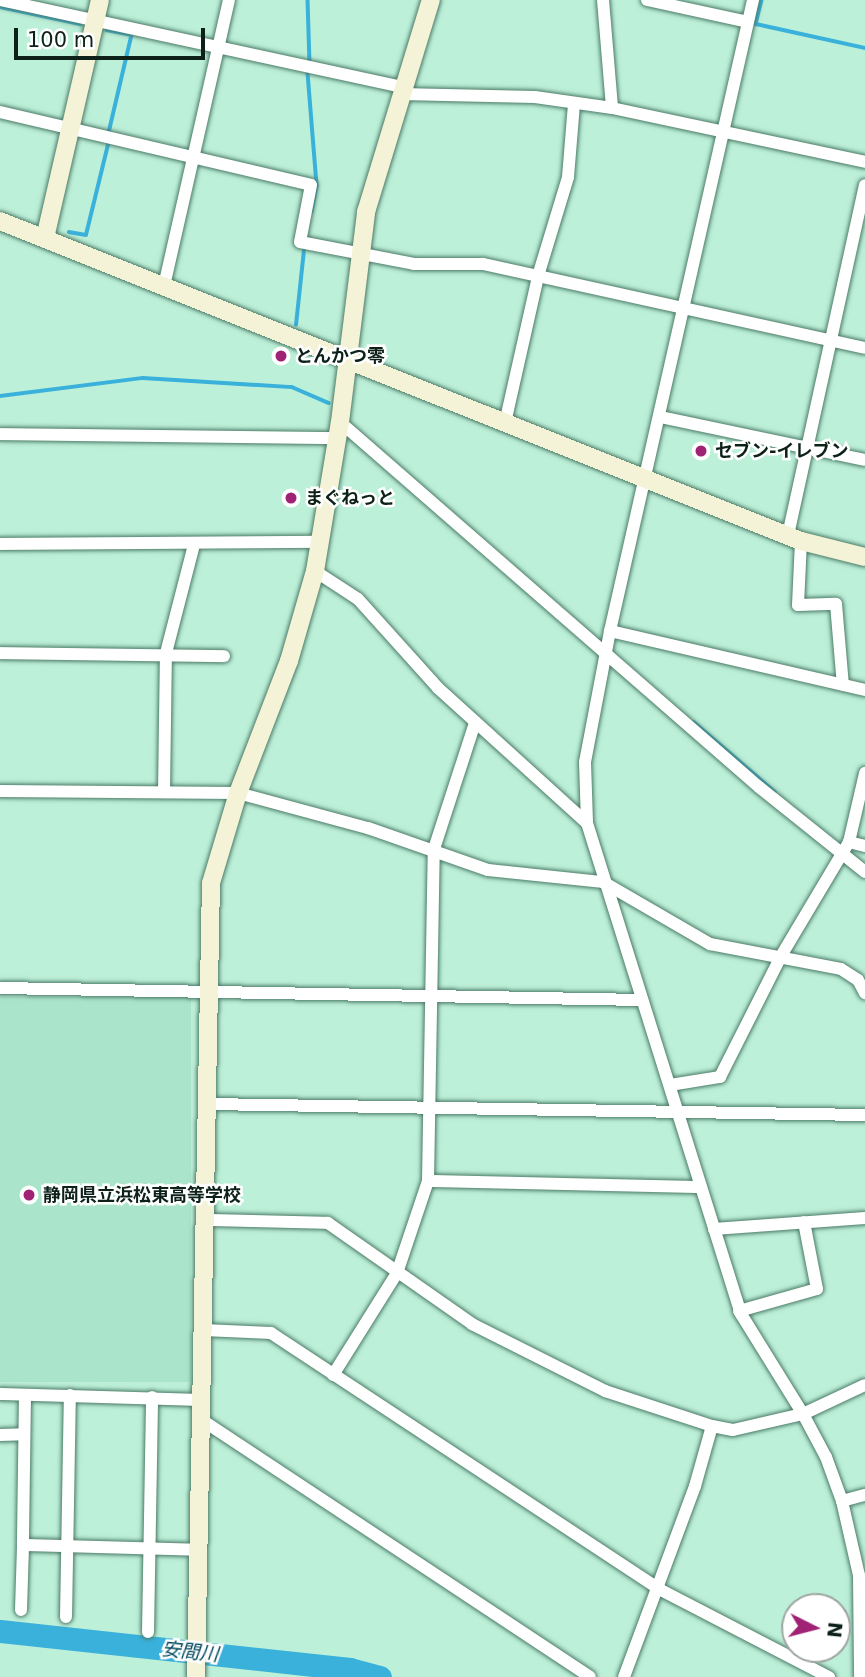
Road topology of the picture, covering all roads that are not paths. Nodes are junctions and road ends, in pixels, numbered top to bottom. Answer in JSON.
{"nodes":[{"id":1,"x":0,"y":0,"type":"edge"},
{"id":2,"x":100,"y":0,"type":"edge"},
{"id":3,"x":229,"y":0,"type":"edge"},
{"id":4,"x":430,"y":0,"type":"edge"},
{"id":5,"x":603,"y":0,"type":"edge"},
{"id":6,"x":647,"y":0,"type":"edge"},
{"id":7,"x":753,"y":0,"type":"edge"},
{"id":8,"x":95,"y":20,"type":"junction"},
{"id":9,"x":748,"y":22,"type":"junction"},
{"id":10,"x":218,"y":48,"type":"junction"},
{"id":11,"x":401,"y":91,"type":"junction"},
{"id":12,"x":574,"y":104,"type":"junction"},
{"id":13,"x":612,"y":108,"type":"junction"},
{"id":14,"x":0,"y":112,"type":"edge"},
{"id":15,"x":71,"y":132,"type":"junction"},
{"id":16,"x":724,"y":132,"type":"junction"},
{"id":17,"x":192,"y":158,"type":"junction"},
{"id":18,"x":865,"y":163,"type":"edge"},
{"id":19,"x":865,"y":185,"type":"edge"},
{"id":20,"x":862,"y":218,"type":"edge"},
{"id":21,"x":0,"y":221,"type":"edge"},
{"id":22,"x":45,"y":238,"type":"junction"},
{"id":23,"x":359,"y":255,"type":"junction"},
{"id":24,"x":538,"y":276,"type":"junction"},
{"id":25,"x":164,"y":286,"type":"junction"},
{"id":26,"x":685,"y":308,"type":"junction"},
{"id":27,"x":831,"y":341,"type":"junction"},
{"id":28,"x":865,"y":348,"type":"edge"},
{"id":29,"x":346,"y":360,"type":"junction"},
{"id":30,"x":661,"y":417,"type":"junction"},
{"id":31,"x":505,"y":423,"type":"junction"},
{"id":32,"x":339,"y":430,"type":"junction"},
{"id":33,"x":0,"y":434,"type":"edge"},
{"id":34,"x":807,"y":447,"type":"junction"},
{"id":35,"x":865,"y":460,"type":"edge"},
{"id":36,"x":646,"y":480,"type":"junction"},
{"id":37,"x":795,"y":538,"type":"junction"},
{"id":38,"x":320,"y":542,"type":"junction"},
{"id":39,"x":0,"y":544,"type":"edge"},
{"id":40,"x":194,"y":545,"type":"junction"},
{"id":41,"x":865,"y":556,"type":"edge"},
{"id":42,"x":315,"y":571,"type":"junction"},
{"id":43,"x":610,"y":631,"type":"junction"},
{"id":44,"x":0,"y":653,"type":"edge"},
{"id":45,"x":166,"y":653,"type":"junction"},
{"id":46,"x":607,"y":654,"type":"junction"},
{"id":47,"x":224,"y":656,"type":"dead end"},
{"id":48,"x":843,"y":685,"type":"junction"},
{"id":49,"x":865,"y":690,"type":"edge"},
{"id":50,"x":474,"y":723,"type":"junction"},
{"id":51,"x":865,"y":773,"type":"edge"},
{"id":52,"x":0,"y":792,"type":"edge"},
{"id":53,"x":164,"y":793,"type":"junction"},
{"id":54,"x":238,"y":793,"type":"junction"},
{"id":55,"x":587,"y":824,"type":"junction"},
{"id":56,"x":849,"y":842,"type":"junction"},
{"id":57,"x":865,"y":846,"type":"edge"},
{"id":58,"x":434,"y":849,"type":"junction"},
{"id":59,"x":841,"y":856,"type":"junction"},
{"id":60,"x":865,"y":872,"type":"edge"},
{"id":61,"x":603,"y":882,"type":"junction"},
{"id":62,"x":781,"y":956,"type":"junction"},
{"id":63,"x":0,"y":988,"type":"edge"},
{"id":64,"x":211,"y":993,"type":"junction"},
{"id":65,"x":865,"y":993,"type":"edge"},
{"id":66,"x":430,"y":996,"type":"junction"},
{"id":67,"x":642,"y":1000,"type":"junction"},
{"id":68,"x":670,"y":1085,"type":"junction"},
{"id":69,"x":208,"y":1104,"type":"junction"},
{"id":70,"x":428,"y":1108,"type":"junction"},
{"id":71,"x":677,"y":1113,"type":"junction"},
{"id":72,"x":865,"y":1115,"type":"edge"},
{"id":73,"x":428,"y":1181,"type":"junction"},
{"id":74,"x":701,"y":1187,"type":"junction"},
{"id":75,"x":865,"y":1217,"type":"edge"},
{"id":76,"x":207,"y":1220,"type":"junction"},
{"id":77,"x":804,"y":1222,"type":"junction"},
{"id":78,"x":714,"y":1229,"type":"junction"},
{"id":79,"x":397,"y":1273,"type":"junction"},
{"id":80,"x":739,"y":1311,"type":"junction"},
{"id":81,"x":204,"y":1330,"type":"junction"},
{"id":82,"x":333,"y":1375,"type":"junction"},
{"id":83,"x":865,"y":1385,"type":"edge"},
{"id":84,"x":0,"y":1394,"type":"edge"},
{"id":85,"x":25,"y":1395,"type":"junction"},
{"id":86,"x":70,"y":1395,"type":"junction"},
{"id":87,"x":152,"y":1397,"type":"junction"},
{"id":88,"x":203,"y":1399,"type":"junction"},
{"id":89,"x":803,"y":1414,"type":"junction"},
{"id":90,"x":202,"y":1420,"type":"junction"},
{"id":91,"x":712,"y":1426,"type":"junction"},
{"id":92,"x":24,"y":1434,"type":"junction"},
{"id":93,"x":0,"y":1435,"type":"edge"},
{"id":94,"x":865,"y":1495,"type":"edge"},
{"id":95,"x":842,"y":1501,"type":"junction"},
{"id":96,"x":23,"y":1545,"type":"junction"},
{"id":97,"x":67,"y":1546,"type":"junction"},
{"id":98,"x":149,"y":1549,"type":"junction"},
{"id":99,"x":200,"y":1550,"type":"junction"},
{"id":100,"x":657,"y":1588,"type":"junction"},
{"id":101,"x":21,"y":1611,"type":"dead end"},
{"id":102,"x":66,"y":1617,"type":"dead end"},
{"id":103,"x":148,"y":1632,"type":"dead end"},
{"id":104,"x":196,"y":1674,"type":"edge"},
{"id":105,"x":590,"y":1677,"type":"edge"},
{"id":106,"x":624,"y":1677,"type":"edge"},
{"id":107,"x":829,"y":1677,"type":"edge"},
{"id":108,"x":860,"y":1677,"type":"edge"}],
"edges":[{"from":1,"to":8,"type":"street"},
{"from":2,"to":8,"type":"street"},
{"from":3,"to":10,"type":"street"},
{"from":4,"to":11,"type":"street"},
{"from":5,"to":13,"type":"street"},
{"from":6,"to":9,"type":"street"},
{"from":7,"to":9,"type":"street"},
{"from":8,"to":10,"type":"street"},
{"from":8,"to":15,"type":"street"},
{"from":9,"to":16,"type":"street"},
{"from":10,"to":11,"type":"street"},
{"from":10,"to":17,"type":"street"},
{"from":11,"to":12,"type":"street"},
{"from":11,"to":23,"type":"street"},
{"from":12,"to":13,"type":"street"},
{"from":12,"to":24,"type":"street"},
{"from":13,"to":16,"type":"street"},
{"from":14,"to":15,"type":"street"},
{"from":15,"to":17,"type":"street"},
{"from":15,"to":22,"type":"street"},
{"from":16,"to":18,"type":"street"},
{"from":16,"to":26,"type":"street"},
{"from":17,"to":23,"type":"street"},
{"from":17,"to":25,"type":"street"},
{"from":19,"to":20,"type":"street"},
{"from":20,"to":27,"type":"street"},
{"from":21,"to":22,"type":"street"},
{"from":22,"to":25,"type":"street"},
{"from":23,"to":24,"type":"street"},
{"from":23,"to":29,"type":"street"},
{"from":24,"to":26,"type":"street"},
{"from":24,"to":31,"type":"street"},
{"from":25,"to":29,"type":"street"},
{"from":26,"to":27,"type":"street"},
{"from":26,"to":30,"type":"street"},
{"from":27,"to":28,"type":"street"},
{"from":27,"to":34,"type":"street"},
{"from":29,"to":31,"type":"street"},
{"from":29,"to":32,"type":"street"},
{"from":30,"to":34,"type":"street"},
{"from":30,"to":36,"type":"street"},
{"from":31,"to":36,"type":"street"},
{"from":32,"to":33,"type":"street"},
{"from":32,"to":38,"type":"street"},
{"from":32,"to":46,"type":"street"},
{"from":34,"to":35,"type":"street"},
{"from":34,"to":37,"type":"street"},
{"from":36,"to":37,"type":"street"},
{"from":36,"to":43,"type":"street"},
{"from":37,"to":41,"type":"street"},
{"from":37,"to":48,"type":"street"},
{"from":38,"to":40,"type":"street"},
{"from":38,"to":42,"type":"street"},
{"from":39,"to":40,"type":"street"},
{"from":40,"to":45,"type":"street"},
{"from":42,"to":50,"type":"street"},
{"from":42,"to":54,"type":"street"},
{"from":43,"to":46,"type":"street"},
{"from":43,"to":48,"type":"street"},
{"from":44,"to":45,"type":"street"},
{"from":45,"to":47,"type":"street"},
{"from":45,"to":53,"type":"street"},
{"from":46,"to":55,"type":"street"},
{"from":46,"to":59,"type":"street"},
{"from":48,"to":49,"type":"street"},
{"from":50,"to":55,"type":"street"},
{"from":50,"to":58,"type":"street"},
{"from":51,"to":56,"type":"street"},
{"from":52,"to":53,"type":"street"},
{"from":53,"to":54,"type":"street"},
{"from":54,"to":58,"type":"street"},
{"from":54,"to":64,"type":"street"},
{"from":55,"to":61,"type":"street"},
{"from":56,"to":57,"type":"street"},
{"from":56,"to":59,"type":"street"},
{"from":58,"to":61,"type":"street"},
{"from":58,"to":66,"type":"street"},
{"from":59,"to":60,"type":"street"},
{"from":59,"to":62,"type":"street"},
{"from":61,"to":62,"type":"street"},
{"from":61,"to":67,"type":"street"},
{"from":62,"to":65,"type":"street"},
{"from":62,"to":68,"type":"street"},
{"from":63,"to":64,"type":"street"},
{"from":64,"to":66,"type":"street"},
{"from":64,"to":69,"type":"street"},
{"from":66,"to":67,"type":"street"},
{"from":66,"to":70,"type":"street"},
{"from":67,"to":68,"type":"street"},
{"from":68,"to":71,"type":"street"},
{"from":69,"to":70,"type":"street"},
{"from":69,"to":76,"type":"street"},
{"from":70,"to":71,"type":"street"},
{"from":70,"to":73,"type":"street"},
{"from":71,"to":72,"type":"street"},
{"from":71,"to":74,"type":"street"},
{"from":73,"to":74,"type":"street"},
{"from":73,"to":79,"type":"street"},
{"from":74,"to":78,"type":"street"},
{"from":75,"to":77,"type":"street"},
{"from":76,"to":79,"type":"street"},
{"from":76,"to":81,"type":"street"},
{"from":77,"to":78,"type":"street"},
{"from":77,"to":80,"type":"street"},
{"from":78,"to":80,"type":"street"},
{"from":79,"to":82,"type":"street"},
{"from":79,"to":91,"type":"street"},
{"from":80,"to":89,"type":"street"},
{"from":81,"to":82,"type":"street"},
{"from":81,"to":88,"type":"street"},
{"from":82,"to":100,"type":"street"},
{"from":83,"to":89,"type":"street"},
{"from":84,"to":85,"type":"street"},
{"from":85,"to":86,"type":"street"},
{"from":85,"to":92,"type":"street"},
{"from":86,"to":87,"type":"street"},
{"from":86,"to":97,"type":"street"},
{"from":87,"to":88,"type":"street"},
{"from":87,"to":98,"type":"street"},
{"from":88,"to":90,"type":"street"},
{"from":89,"to":91,"type":"street"},
{"from":89,"to":95,"type":"street"},
{"from":90,"to":99,"type":"street"},
{"from":90,"to":105,"type":"street"},
{"from":91,"to":100,"type":"street"},
{"from":92,"to":93,"type":"street"},
{"from":92,"to":96,"type":"street"},
{"from":94,"to":95,"type":"street"},
{"from":95,"to":108,"type":"street"},
{"from":96,"to":97,"type":"street"},
{"from":96,"to":101,"type":"street"},
{"from":97,"to":98,"type":"street"},
{"from":97,"to":102,"type":"street"},
{"from":98,"to":99,"type":"street"},
{"from":98,"to":103,"type":"street"},
{"from":99,"to":104,"type":"street"},
{"from":100,"to":106,"type":"street"},
{"from":100,"to":107,"type":"street"}]}
